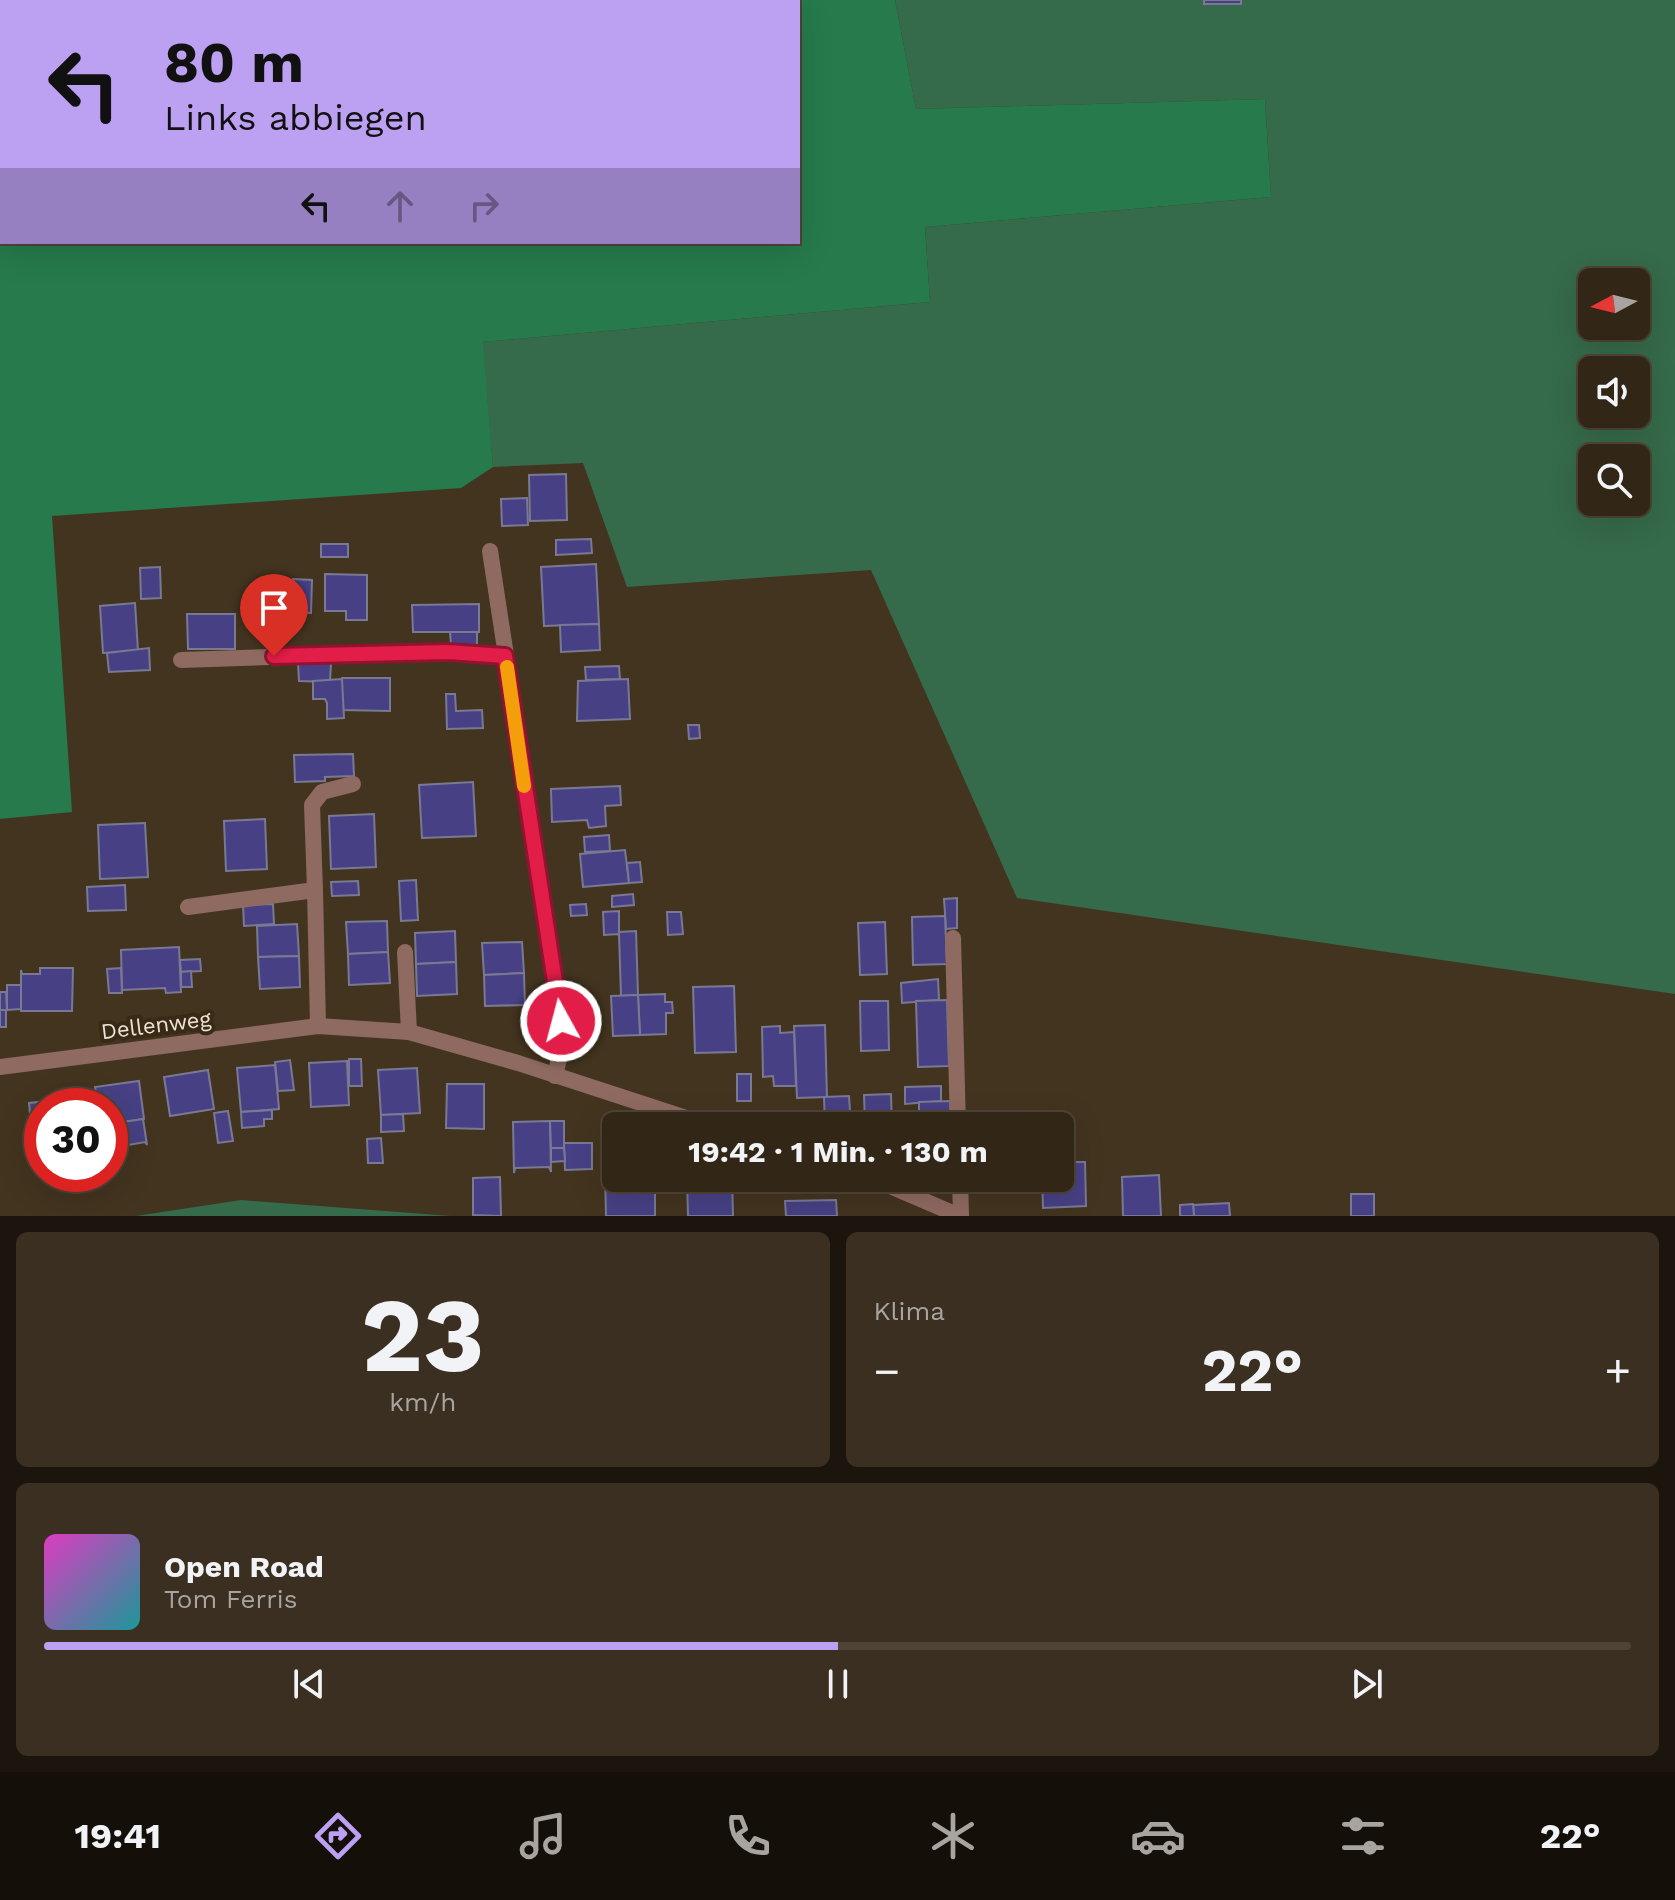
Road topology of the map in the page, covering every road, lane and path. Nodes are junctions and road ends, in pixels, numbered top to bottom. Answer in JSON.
{"nodes":[{"id":1,"x":490,"y":551,"type":"dead end"},
{"id":2,"x":505,"y":656,"type":"junction"},
{"id":3,"x":181,"y":660,"type":"dead end"},
{"id":4,"x":353,"y":784,"type":"dead end"},
{"id":5,"x":315,"y":890,"type":"junction"},
{"id":6,"x":188,"y":907,"type":"dead end"},
{"id":7,"x":953,"y":938,"type":"dead end"},
{"id":8,"x":405,"y":952,"type":"dead end"},
{"id":9,"x":318,"y":1026,"type":"junction"},
{"id":10,"x":409,"y":1032,"type":"junction"},
{"id":11,"x":0,"y":1067,"type":"edge"},
{"id":12,"x":555,"y":1076,"type":"junction"},
{"id":13,"x":667,"y":1112,"type":"edge"},
{"id":14,"x":958,"y":1112,"type":"edge"},
{"id":15,"x":904,"y":1192,"type":"edge"},
{"id":16,"x":960,"y":1192,"type":"edge"},
{"id":17,"x":960,"y":1216,"type":"edge"}],
"edges":[{"from":1,"to":2,"type":"street"},
{"from":2,"to":3,"type":"street"},
{"from":2,"to":12,"type":"street"},
{"from":4,"to":5,"type":"street"},
{"from":5,"to":6,"type":"street"},
{"from":5,"to":9,"type":"street"},
{"from":7,"to":14,"type":"street"},
{"from":8,"to":10,"type":"street"},
{"from":9,"to":10,"type":"street","name":"Dellenweg"},
{"from":9,"to":11,"type":"street","name":"Dellenweg"},
{"from":10,"to":12,"type":"street","name":"Dellenweg"},
{"from":12,"to":13,"type":"street","name":"Dellenweg"},
{"from":15,"to":17,"type":"street"},
{"from":16,"to":17,"type":"street"}]}
